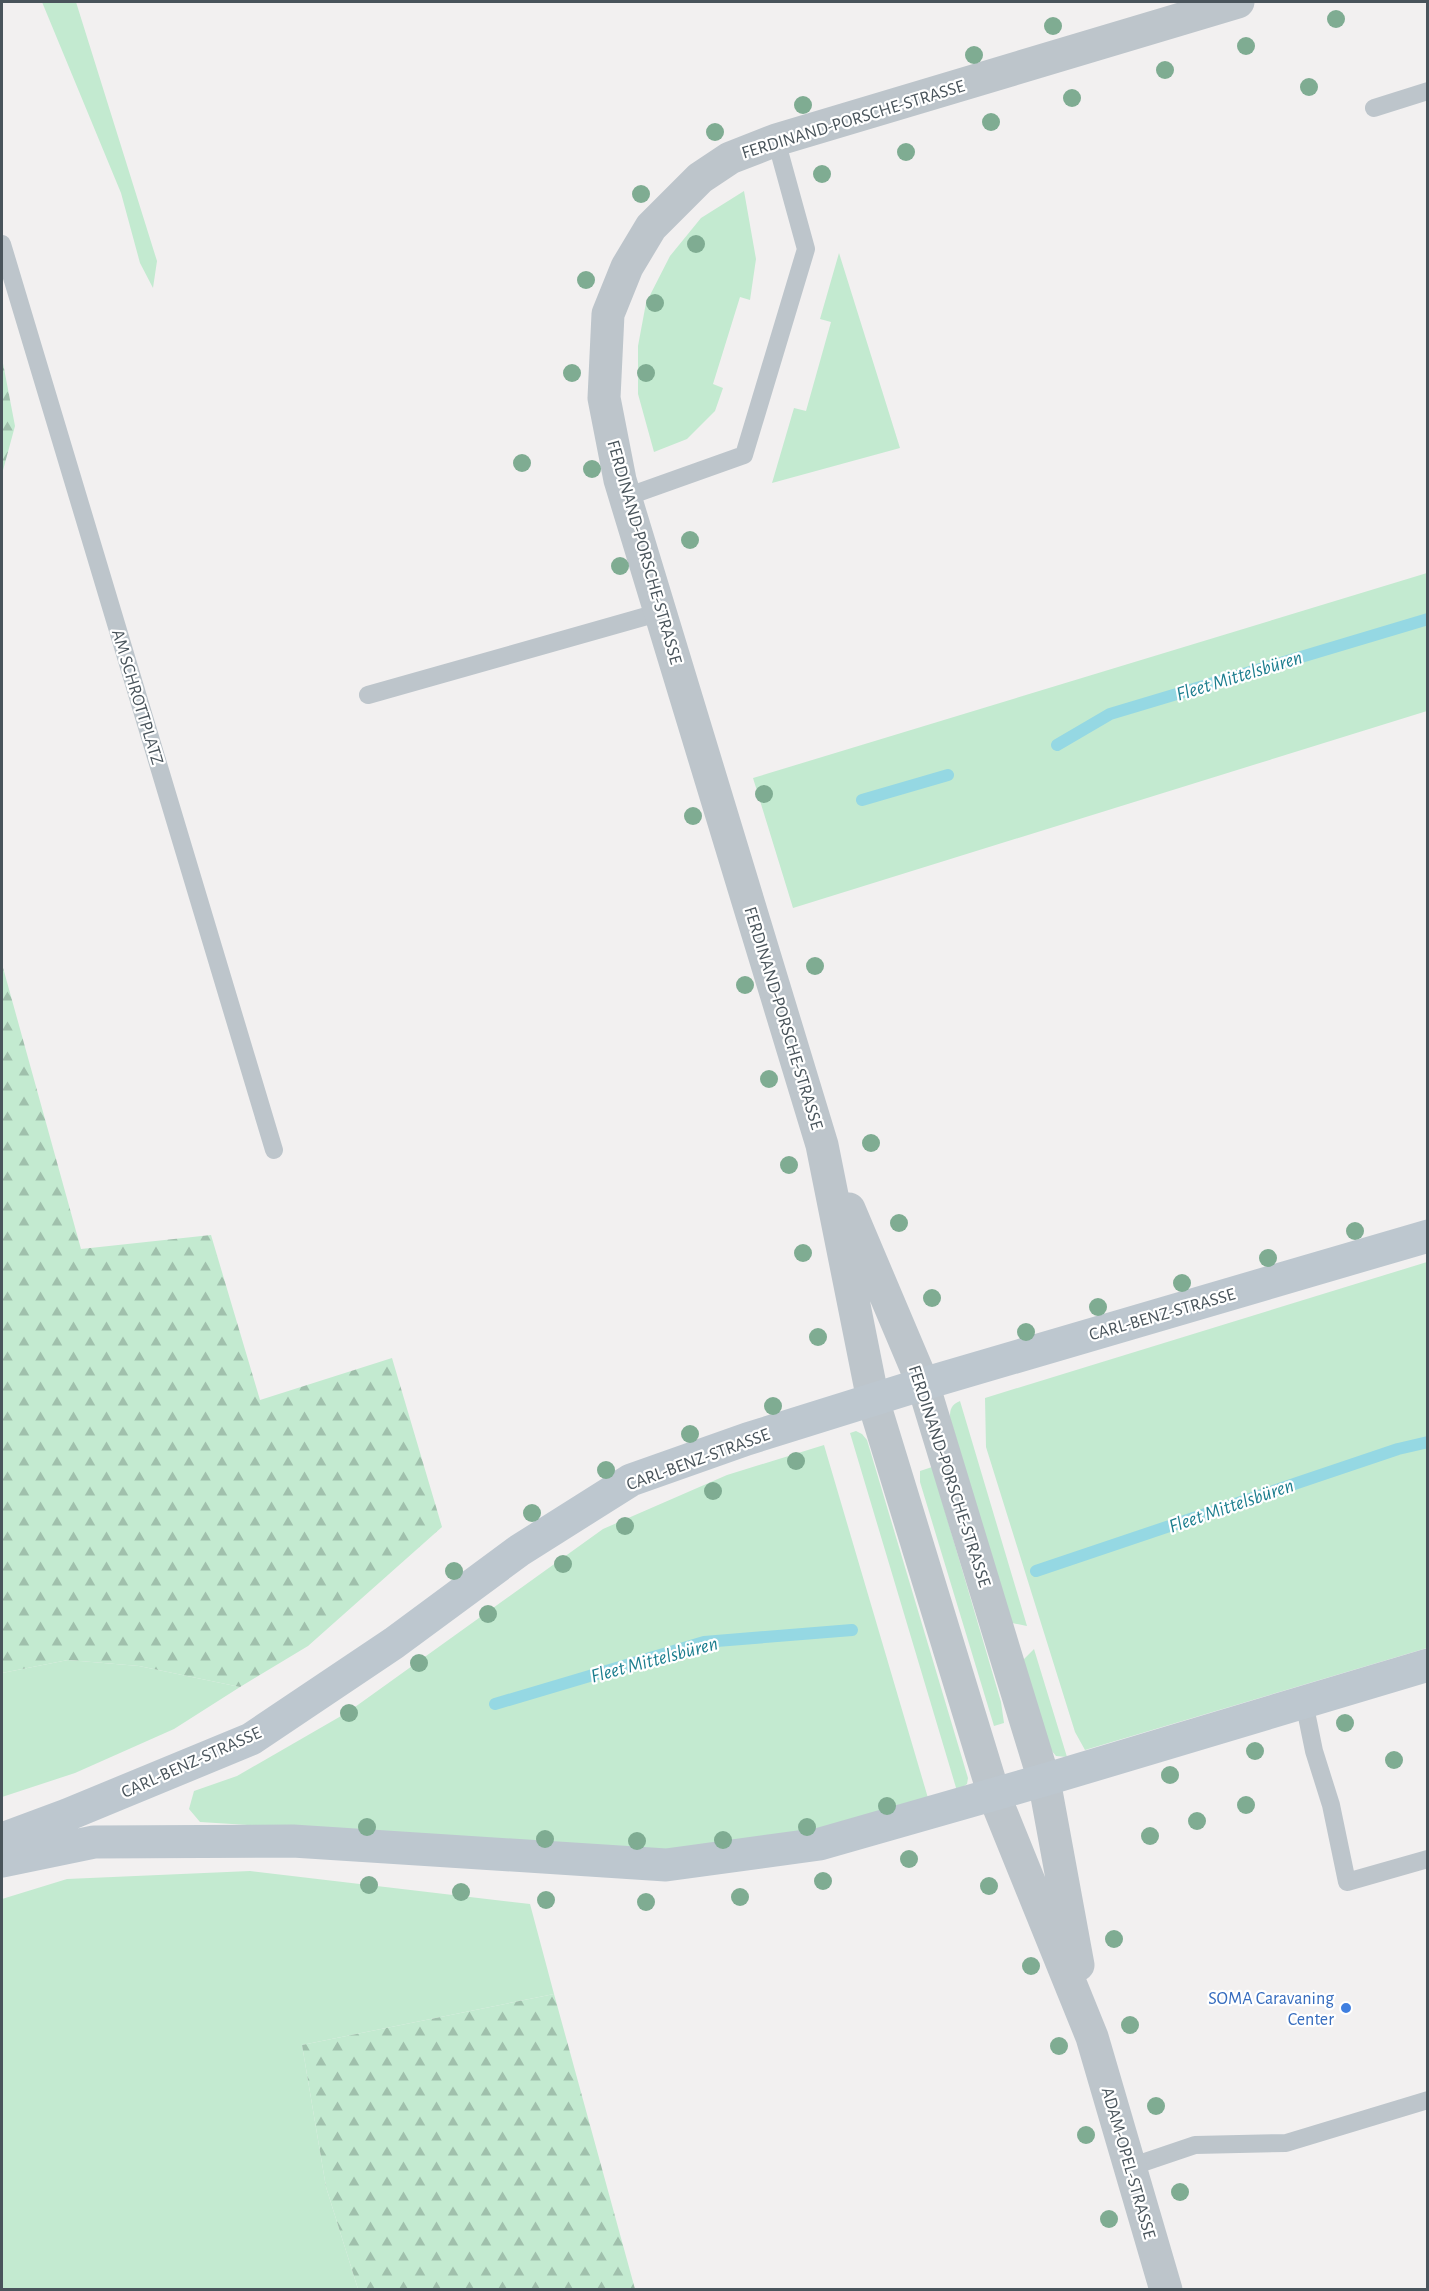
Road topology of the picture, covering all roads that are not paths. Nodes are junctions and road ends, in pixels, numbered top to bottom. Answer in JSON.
{"nodes":[{"id":1,"x":1238,"y":2,"type":"edge"},
{"id":2,"x":1428,"y":91,"type":"edge"},
{"id":3,"x":1374,"y":108,"type":"dead end"},
{"id":4,"x":776,"y":140,"type":"junction"},
{"id":5,"x":2,"y":244,"type":"edge"},
{"id":6,"x":626,"y":497,"type":"junction"},
{"id":7,"x":661,"y":612,"type":"junction"},
{"id":8,"x":368,"y":695,"type":"dead end"},
{"id":9,"x":822,"y":1145,"type":"junction"},
{"id":10,"x":274,"y":1150,"type":"dead end"},
{"id":11,"x":1428,"y":1236,"type":"edge"},
{"id":12,"x":923,"y":1384,"type":"junction"},
{"id":13,"x":873,"y":1400,"type":"junction"},
{"id":14,"x":1428,"y":1665,"type":"edge"},
{"id":15,"x":1304,"y":1702,"type":"junction"},
{"id":16,"x":1044,"y":1780,"type":"junction"},
{"id":17,"x":994,"y":1794,"type":"junction"},
{"id":18,"x":2,"y":1839,"type":"edge"},
{"id":19,"x":1428,"y":1859,"type":"edge"},
{"id":20,"x":2,"y":1861,"type":"edge"},
{"id":21,"x":1092,"y":2037,"type":"junction"},
{"id":22,"x":1428,"y":2100,"type":"edge"},
{"id":23,"x":1130,"y":2167,"type":"junction"},
{"id":24,"x":1166,"y":2289,"type":"edge"}],
"edges":[{"from":1,"to":4,"type":"street","name":"FERDINAND-PORSCHE-STRASSE"},
{"from":2,"to":3,"type":"lane"},
{"from":4,"to":6,"type":"street","name":"FERDINAND-PORSCHE-STRASSE"},
{"from":4,"to":6,"type":"lane"},
{"from":5,"to":10,"type":"lane","name":"AM SCHROTTPLATZ"},
{"from":6,"to":7,"type":"street","name":"FERDINAND-PORSCHE-STRASSE"},
{"from":7,"to":8,"type":"lane"},
{"from":7,"to":9,"type":"street","name":"FERDINAND-PORSCHE-STRASSE"},
{"from":9,"to":12,"type":"street","name":"FERDINAND-PORSCHE-STRASSE"},
{"from":9,"to":13,"type":"street","name":"FERDINAND-PORSCHE-STRASSE"},
{"from":11,"to":12,"type":"street","name":"CARL-BENZ-STRASSE"},
{"from":12,"to":13,"type":"street","name":"CARL-BENZ-STRASSE"},
{"from":12,"to":16,"type":"street","name":"FERDINAND-PORSCHE-STRASSE"},
{"from":13,"to":17,"type":"street","name":"FERDINAND-PORSCHE-STRASSE"},
{"from":13,"to":18,"type":"street","name":"CARL-BENZ-STRASSE"},
{"from":14,"to":15,"type":"street"},
{"from":15,"to":16,"type":"street"},
{"from":15,"to":19,"type":"lane"},
{"from":16,"to":17,"type":"street"},
{"from":16,"to":21,"type":"street","name":"ADAM-OPEL-STRASSE"},
{"from":17,"to":20,"type":"street"},
{"from":17,"to":21,"type":"street","name":"ADAM-OPEL-STRASSE"},
{"from":21,"to":23,"type":"street","name":"ADAM-OPEL-STRASSE"},
{"from":22,"to":23,"type":"lane"},
{"from":23,"to":24,"type":"street","name":"ADAM-OPEL-STRASSE"}]}
